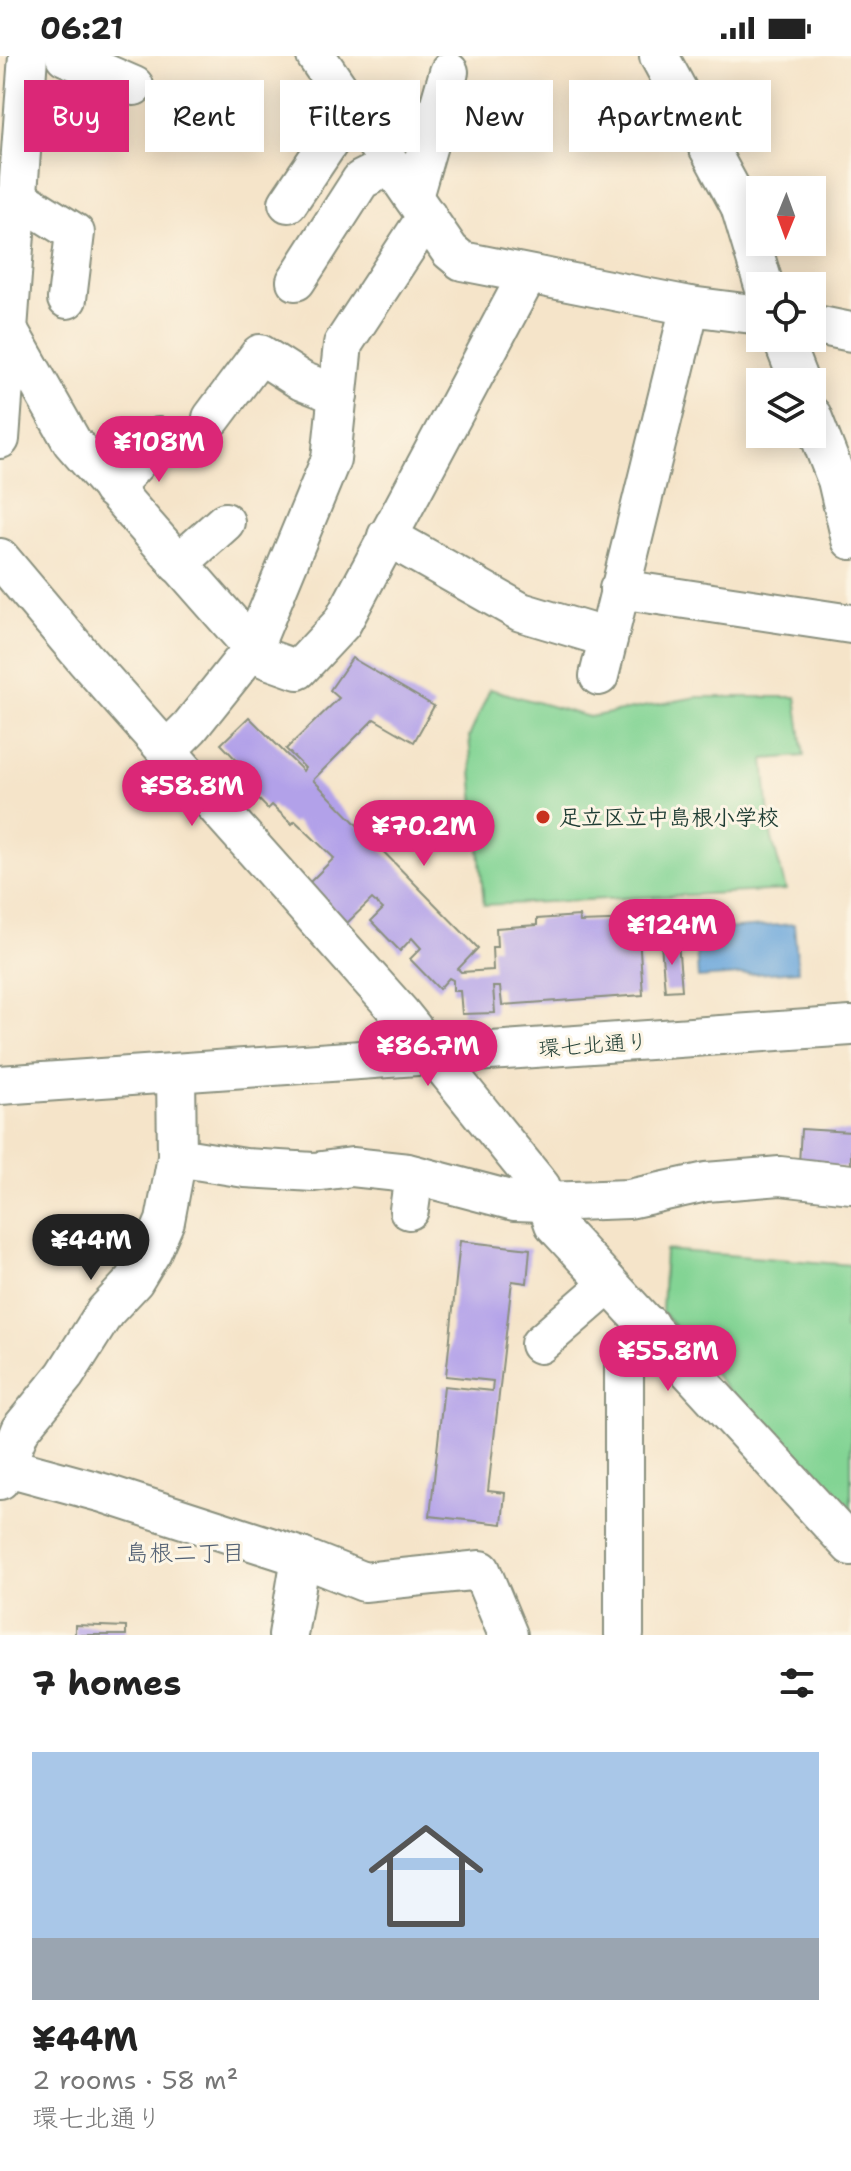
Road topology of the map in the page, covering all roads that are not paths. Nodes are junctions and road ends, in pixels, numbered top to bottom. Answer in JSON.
{"nodes":[{"id":1,"x":28,"y":56,"type":"edge"},
{"id":2,"x":65,"y":56,"type":"edge"},
{"id":3,"x":316,"y":56,"type":"edge"},
{"id":4,"x":659,"y":56,"type":"edge"},
{"id":5,"x":449,"y":72,"type":"dead end"},
{"id":6,"x":333,"y":80,"type":"edge"},
{"id":7,"x":134,"y":86,"type":"dead end"},
{"id":8,"x":11,"y":125,"type":"edge"},
{"id":9,"x":322,"y":152,"type":"edge"},
{"id":10,"x":382,"y":152,"type":"edge"},
{"id":11,"x":391,"y":165,"type":"junction"},
{"id":12,"x":16,"y":196,"type":"junction"},
{"id":13,"x":288,"y":203,"type":"dead end"},
{"id":14,"x":420,"y":206,"type":"junction"},
{"id":15,"x":760,"y":272,"type":"edge"},
{"id":16,"x":527,"y":276,"type":"junction"},
{"id":17,"x":296,"y":281,"type":"dead end"},
{"id":18,"x":67,"y":299,"type":"dead end"},
{"id":19,"x":6,"y":302,"type":"edge"},
{"id":20,"x":690,"y":306,"type":"junction"},
{"id":21,"x":746,"y":313,"type":"edge"},
{"id":22,"x":826,"y":327,"type":"edge"},
{"id":23,"x":851,"y":332,"type":"edge"},
{"id":24,"x":2,"y":393,"type":"edge"},
{"id":25,"x":338,"y":395,"type":"junction"},
{"id":26,"x":212,"y":418,"type":"dead end"},
{"id":27,"x":159,"y":437,"type":"dead end"},
{"id":28,"x":0,"y":439,"type":"edge"},
{"id":29,"x":824,"y":448,"type":"edge"},
{"id":30,"x":112,"y":489,"type":"junction"},
{"id":31,"x":225,"y":522,"type":"dead end"},
{"id":32,"x":387,"y":536,"type":"junction"},
{"id":33,"x":851,"y":540,"type":"edge"},
{"id":34,"x":0,"y":558,"type":"edge"},
{"id":35,"x":178,"y":564,"type":"junction"},
{"id":36,"x":619,"y":589,"type":"junction"},
{"id":37,"x":851,"y":624,"type":"edge"},
{"id":38,"x":608,"y":638,"type":"junction"},
{"id":39,"x":253,"y":648,"type":"junction"},
{"id":40,"x":599,"y":676,"type":"dead end"},
{"id":41,"x":166,"y":751,"type":"junction"},
{"id":42,"x":851,"y":1026,"type":"edge"},
{"id":43,"x":435,"y":1057,"type":"junction"},
{"id":44,"x":176,"y":1073,"type":"junction"},
{"id":45,"x":0,"y":1085,"type":"edge"},
{"id":46,"x":177,"y":1157,"type":"junction"},
{"id":47,"x":851,"y":1184,"type":"edge"},
{"id":48,"x":545,"y":1202,"type":"junction"},
{"id":49,"x":608,"y":1285,"type":"junction"},
{"id":50,"x":649,"y":1325,"type":"junction"},
{"id":51,"x":540,"y":1344,"type":"dead end"},
{"id":52,"x":2,"y":1470,"type":"edge"},
{"id":53,"x":851,"y":1546,"type":"edge"},
{"id":54,"x":301,"y":1557,"type":"junction"},
{"id":55,"x":288,"y":1635,"type":"edge"},
{"id":56,"x":508,"y":1635,"type":"edge"},
{"id":57,"x":624,"y":1635,"type":"edge"}],
"edges":[{"from":1,"to":8,"type":"street"},
{"from":2,"to":7,"type":"street"},
{"from":3,"to":6,"type":"street"},
{"from":4,"to":15,"type":"street"},
{"from":5,"to":14,"type":"street"},
{"from":8,"to":12,"type":"street"},
{"from":9,"to":13,"type":"street"},
{"from":10,"to":11,"type":"street"},
{"from":11,"to":14,"type":"street"},
{"from":11,"to":17,"type":"street"},
{"from":12,"to":18,"type":"street"},
{"from":12,"to":19,"type":"street"},
{"from":14,"to":16,"type":"street"},
{"from":14,"to":25,"type":"street"},
{"from":16,"to":20,"type":"street"},
{"from":16,"to":32,"type":"street"},
{"from":19,"to":24,"type":"street"},
{"from":19,"to":30,"type":"street"},
{"from":20,"to":21,"type":"street"},
{"from":20,"to":36,"type":"street"},
{"from":22,"to":23,"type":"street"},
{"from":24,"to":28,"type":"street"},
{"from":25,"to":26,"type":"street"},
{"from":25,"to":39,"type":"street"},
{"from":27,"to":30,"type":"street"},
{"from":29,"to":33,"type":"street"},
{"from":30,"to":35,"type":"street"},
{"from":31,"to":35,"type":"street"},
{"from":32,"to":38,"type":"street"},
{"from":32,"to":39,"type":"street"},
{"from":34,"to":41,"type":"street"},
{"from":35,"to":39,"type":"street"},
{"from":36,"to":37,"type":"street"},
{"from":36,"to":38,"type":"street"},
{"from":38,"to":40,"type":"street"},
{"from":39,"to":41,"type":"street"},
{"from":41,"to":43,"type":"street"},
{"from":42,"to":43,"type":"street","name":"環七北通り"},
{"from":43,"to":44,"type":"street","name":"環七北通り"},
{"from":43,"to":48,"type":"street"},
{"from":44,"to":45,"type":"street","name":"環七北通り"},
{"from":44,"to":46,"type":"street"},
{"from":46,"to":48,"type":"street"},
{"from":46,"to":52,"type":"street"},
{"from":47,"to":48,"type":"street"},
{"from":48,"to":49,"type":"street"},
{"from":49,"to":50,"type":"street"},
{"from":49,"to":51,"type":"street"},
{"from":50,"to":53,"type":"street"},
{"from":50,"to":57,"type":"street"},
{"from":52,"to":54,"type":"street"},
{"from":54,"to":55,"type":"street"},
{"from":54,"to":56,"type":"street"}]}
